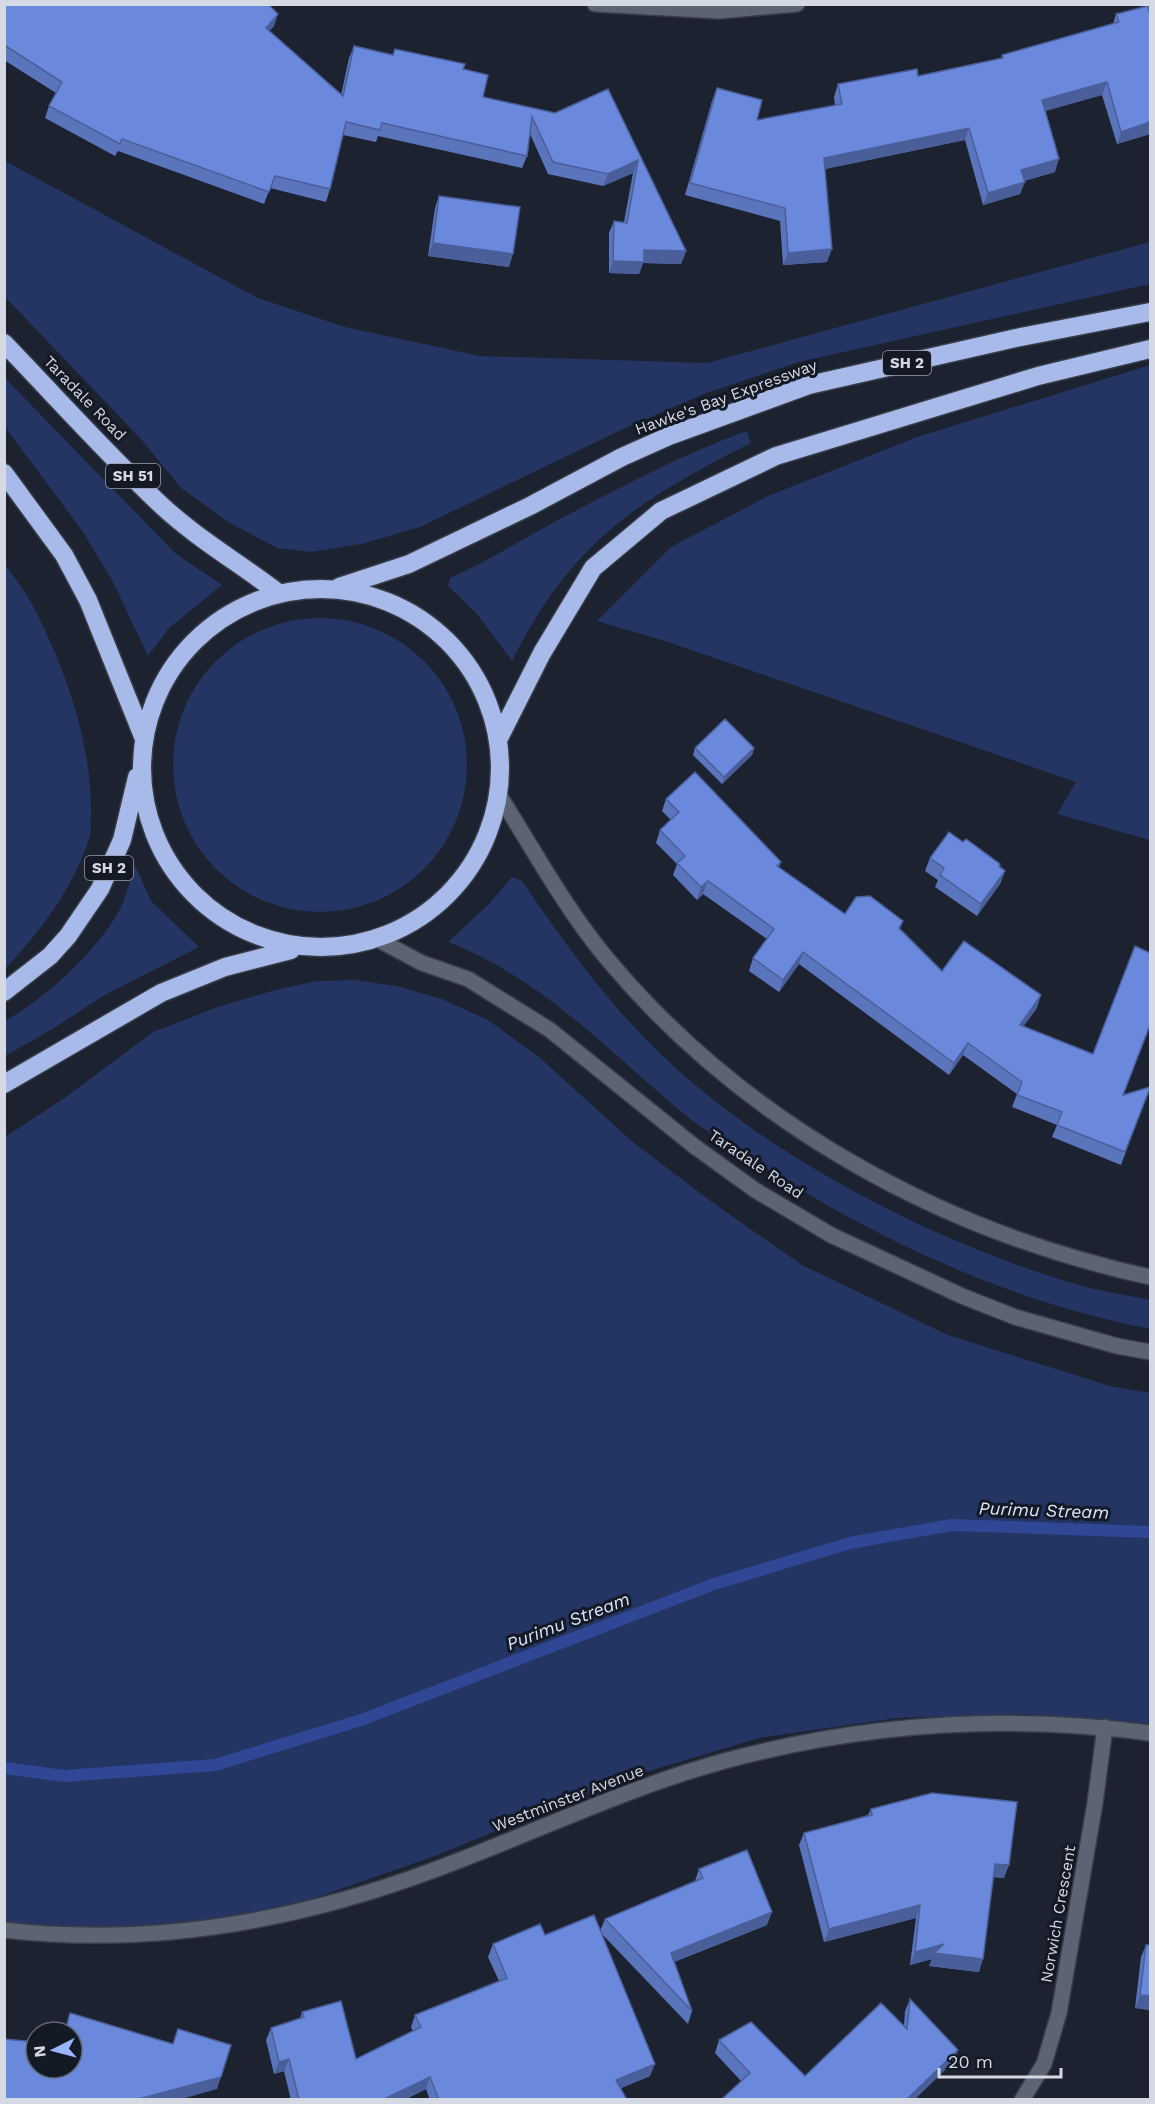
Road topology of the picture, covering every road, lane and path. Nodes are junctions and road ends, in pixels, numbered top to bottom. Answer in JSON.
{"nodes":[{"id":1,"x":595,"y":4,"type":"edge"},
{"id":2,"x":797,"y":4,"type":"edge"},
{"id":3,"x":1150,"y":312,"type":"edge"},
{"id":4,"x":4,"y":343,"type":"edge"},
{"id":5,"x":1150,"y":349,"type":"edge"},
{"id":6,"x":4,"y":473,"type":"edge"},
{"id":7,"x":339,"y":587,"type":"junction"},
{"id":8,"x":277,"y":592,"type":"junction"},
{"id":9,"x":499,"y":738,"type":"junction"},
{"id":10,"x":144,"y":739,"type":"junction"},
{"id":11,"x":140,"y":767,"type":"junction"},
{"id":12,"x":499,"y":795,"type":"junction"},
{"id":13,"x":377,"y":939,"type":"junction"},
{"id":14,"x":291,"y":950,"type":"junction"},
{"id":15,"x":4,"y":992,"type":"edge"},
{"id":16,"x":4,"y":1084,"type":"edge"},
{"id":17,"x":1150,"y":1277,"type":"edge"},
{"id":18,"x":1150,"y":1352,"type":"edge"},
{"id":19,"x":1105,"y":1727,"type":"junction"},
{"id":20,"x":1150,"y":1733,"type":"edge"},
{"id":21,"x":4,"y":1930,"type":"edge"},
{"id":22,"x":1022,"y":2100,"type":"edge"}],
"edges":[{"from":1,"to":2,"type":"street"},
{"from":3,"to":7,"type":"highway","name":"Hawke's Bay Expressway","number":"SH 2"},
{"from":4,"to":8,"type":"highway","name":"Taradale Road","number":"SH 51"},
{"from":5,"to":9,"type":"highway"},
{"from":6,"to":10,"type":"highway"},
{"from":7,"to":8,"type":"highway","number":"SH 2"},
{"from":7,"to":9,"type":"highway"},
{"from":8,"to":10,"type":"highway","number":"SH 2"},
{"from":9,"to":12,"type":"highway"},
{"from":10,"to":11,"type":"highway","number":"SH 2"},
{"from":11,"to":14,"type":"highway"},
{"from":11,"to":15,"type":"highway","number":"SH 2"},
{"from":12,"to":13,"type":"highway"},
{"from":12,"to":17,"type":"street"},
{"from":13,"to":14,"type":"highway"},
{"from":13,"to":18,"type":"street","name":"Taradale Road"},
{"from":14,"to":16,"type":"highway"},
{"from":19,"to":20,"type":"street","name":"Westminster Avenue"},
{"from":19,"to":21,"type":"street","name":"Westminster Avenue"},
{"from":19,"to":22,"type":"street","name":"Norwich Crescent"}]}
